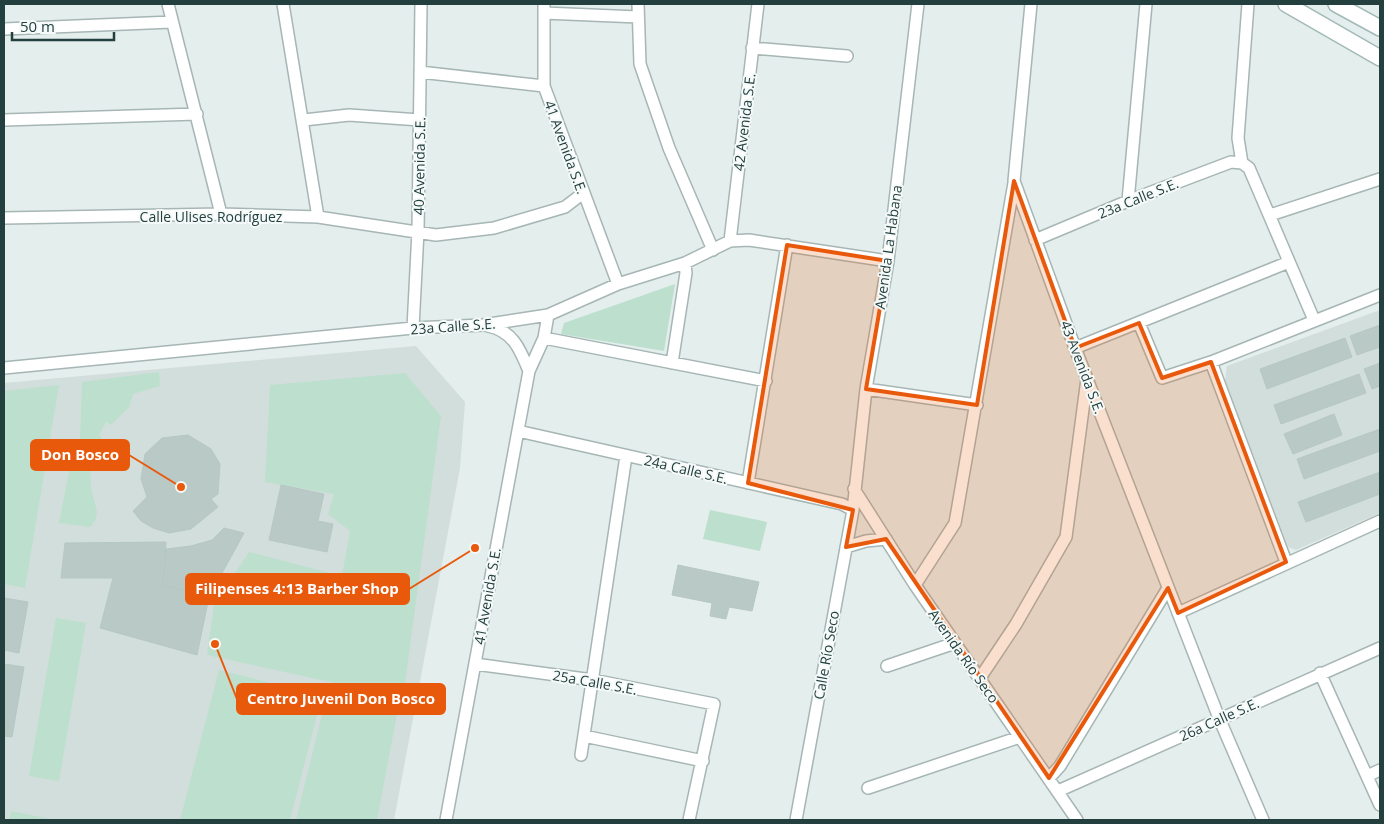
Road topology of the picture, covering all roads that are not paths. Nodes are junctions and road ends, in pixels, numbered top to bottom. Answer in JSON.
{"nodes":[{"id":1,"x":168,"y":4,"type":"edge"},
{"id":2,"x":283,"y":4,"type":"edge"},
{"id":3,"x":421,"y":4,"type":"edge"},
{"id":4,"x":638,"y":4,"type":"edge"},
{"id":5,"x":758,"y":4,"type":"edge"},
{"id":6,"x":918,"y":4,"type":"edge"},
{"id":7,"x":1031,"y":4,"type":"edge"},
{"id":8,"x":1146,"y":4,"type":"edge"},
{"id":9,"x":1248,"y":4,"type":"edge"},
{"id":10,"x":1286,"y":4,"type":"edge"},
{"id":11,"x":1336,"y":4,"type":"edge"},
{"id":12,"x":544,"y":9,"type":"edge"},
{"id":13,"x":638,"y":17,"type":"junction"},
{"id":14,"x":172,"y":22,"type":"junction"},
{"id":15,"x":1380,"y":28,"type":"edge"},
{"id":16,"x":4,"y":29,"type":"edge"},
{"id":17,"x":752,"y":48,"type":"junction"},
{"id":18,"x":847,"y":56,"type":"dead end"},
{"id":19,"x":1380,"y":58,"type":"edge"},
{"id":20,"x":420,"y":72,"type":"junction"},
{"id":21,"x":544,"y":86,"type":"junction"},
{"id":22,"x":197,"y":114,"type":"junction"},
{"id":23,"x":4,"y":120,"type":"edge"},
{"id":24,"x":304,"y":120,"type":"junction"},
{"id":25,"x":420,"y":120,"type":"junction"},
{"id":26,"x":1242,"y":163,"type":"junction"},
{"id":27,"x":1380,"y":179,"type":"edge"},
{"id":28,"x":1014,"y":181,"type":"junction"},
{"id":29,"x":582,"y":194,"type":"junction"},
{"id":30,"x":1128,"y":200,"type":"junction"},
{"id":31,"x":221,"y":214,"type":"junction"},
{"id":32,"x":1270,"y":216,"type":"junction"},
{"id":33,"x":318,"y":217,"type":"junction"},
{"id":34,"x":4,"y":218,"type":"edge"},
{"id":35,"x":418,"y":231,"type":"junction"},
{"id":36,"x":1035,"y":240,"type":"junction"},
{"id":37,"x":730,"y":241,"type":"junction"},
{"id":38,"x":787,"y":244,"type":"junction"},
{"id":39,"x":713,"y":250,"type":"junction"},
{"id":40,"x":888,"y":261,"type":"junction"},
{"id":41,"x":1290,"y":262,"type":"junction"},
{"id":42,"x":685,"y":263,"type":"junction"},
{"id":43,"x":618,"y":284,"type":"junction"},
{"id":44,"x":1380,"y":295,"type":"edge"},
{"id":45,"x":548,"y":315,"type":"junction"},
{"id":46,"x":1314,"y":320,"type":"junction"},
{"id":47,"x":1139,"y":323,"type":"junction"},
{"id":48,"x":483,"y":325,"type":"junction"},
{"id":49,"x":413,"y":328,"type":"junction"},
{"id":50,"x":544,"y":338,"type":"junction"},
{"id":51,"x":1075,"y":348,"type":"junction"},
{"id":52,"x":1211,"y":362,"type":"junction"},
{"id":53,"x":672,"y":363,"type":"junction"},
{"id":54,"x":4,"y":368,"type":"edge"},
{"id":55,"x":528,"y":371,"type":"junction"},
{"id":56,"x":1087,"y":378,"type":"junction"},
{"id":57,"x":766,"y":381,"type":"junction"},
{"id":58,"x":866,"y":389,"type":"junction"},
{"id":59,"x":977,"y":405,"type":"junction"},
{"id":60,"x":518,"y":431,"type":"junction"},
{"id":61,"x":626,"y":456,"type":"junction"},
{"id":62,"x":748,"y":483,"type":"junction"},
{"id":63,"x":854,"y":489,"type":"junction"},
{"id":64,"x":853,"y":510,"type":"junction"},
{"id":65,"x":1380,"y":521,"type":"edge"},
{"id":66,"x":886,"y":539,"type":"junction"},
{"id":67,"x":846,"y":547,"type":"junction"},
{"id":68,"x":1286,"y":562,"type":"junction"},
{"id":69,"x":915,"y":585,"type":"junction"},
{"id":70,"x":1168,"y":588,"type":"junction"},
{"id":71,"x":1178,"y":613,"type":"junction"},
{"id":72,"x":955,"y":643,"type":"junction"},
{"id":73,"x":1380,"y":648,"type":"edge"},
{"id":74,"x":475,"y":664,"type":"junction"},
{"id":75,"x":887,"y":666,"type":"dead end"},
{"id":76,"x":1320,"y":673,"type":"junction"},
{"id":77,"x":980,"y":678,"type":"junction"},
{"id":78,"x":593,"y":680,"type":"junction"},
{"id":79,"x":1219,"y":718,"type":"junction"},
{"id":80,"x":584,"y":736,"type":"junction"},
{"id":81,"x":1020,"y":737,"type":"junction"},
{"id":82,"x":581,"y":755,"type":"dead end"},
{"id":83,"x":703,"y":761,"type":"junction"},
{"id":84,"x":1380,"y":770,"type":"edge"},
{"id":85,"x":1367,"y":776,"type":"junction"},
{"id":86,"x":1049,"y":778,"type":"junction"},
{"id":87,"x":868,"y":788,"type":"dead end"},
{"id":88,"x":1058,"y":791,"type":"junction"},
{"id":89,"x":1380,"y":805,"type":"edge"},
{"id":90,"x":446,"y":820,"type":"edge"},
{"id":91,"x":689,"y":820,"type":"edge"},
{"id":92,"x":796,"y":820,"type":"edge"},
{"id":93,"x":1077,"y":820,"type":"edge"},
{"id":94,"x":1263,"y":820,"type":"edge"}],
"edges":[{"from":1,"to":14,"type":"street"},
{"from":2,"to":24,"type":"street"},
{"from":3,"to":20,"type":"street","name":"40 Avenida S.E."},
{"from":4,"to":13,"type":"street"},
{"from":5,"to":17,"type":"street","name":"42 Avenida S.E."},
{"from":6,"to":40,"type":"street","name":"Avenida La Habana"},
{"from":7,"to":28,"type":"street","name":"43 Avenida S.E."},
{"from":8,"to":30,"type":"street"},
{"from":9,"to":26,"type":"street"},
{"from":10,"to":19,"type":"street"},
{"from":11,"to":15,"type":"street"},
{"from":12,"to":13,"type":"street"},
{"from":12,"to":21,"type":"street","name":"41 Avenida S.E."},
{"from":13,"to":39,"type":"street"},
{"from":14,"to":16,"type":"street"},
{"from":14,"to":22,"type":"street"},
{"from":17,"to":18,"type":"street"},
{"from":17,"to":37,"type":"street","name":"42 Avenida S.E."},
{"from":20,"to":21,"type":"street"},
{"from":20,"to":25,"type":"street","name":"40 Avenida S.E."},
{"from":21,"to":29,"type":"street","name":"41 Avenida S.E."},
{"from":22,"to":23,"type":"street"},
{"from":22,"to":31,"type":"street"},
{"from":24,"to":25,"type":"street"},
{"from":24,"to":33,"type":"street"},
{"from":25,"to":35,"type":"street","name":"40 Avenida S.E."},
{"from":26,"to":30,"type":"street","name":"23a Calle S.E."},
{"from":26,"to":32,"type":"street"},
{"from":27,"to":32,"type":"street"},
{"from":28,"to":36,"type":"street","name":"43 Avenida S.E."},
{"from":28,"to":59,"type":"street"},
{"from":29,"to":35,"type":"street","name":"Calle Ulises Rodríguez"},
{"from":29,"to":43,"type":"street","name":"41 Avenida S.E."},
{"from":30,"to":36,"type":"street","name":"23a Calle S.E."},
{"from":31,"to":33,"type":"street","name":"Calle Ulises Rodríguez"},
{"from":31,"to":34,"type":"street","name":"Calle Ulises Rodríguez"},
{"from":32,"to":41,"type":"street"},
{"from":33,"to":35,"type":"street","name":"Calle Ulises Rodríguez"},
{"from":35,"to":49,"type":"street","name":"40 Avenida S.E."},
{"from":36,"to":51,"type":"street","name":"43 Avenida S.E."},
{"from":37,"to":38,"type":"street","name":"23a Calle S.E."},
{"from":37,"to":39,"type":"street","name":"23a Calle S.E."},
{"from":38,"to":40,"type":"street","name":"23a Calle S.E."},
{"from":38,"to":57,"type":"street"},
{"from":39,"to":42,"type":"street","name":"23a Calle S.E."},
{"from":40,"to":58,"type":"street","name":"Avenida La Habana"},
{"from":41,"to":46,"type":"street"},
{"from":41,"to":47,"type":"street"},
{"from":42,"to":43,"type":"street","name":"23a Calle S.E."},
{"from":42,"to":53,"type":"street"},
{"from":43,"to":45,"type":"street","name":"23a Calle S.E."},
{"from":44,"to":46,"type":"street"},
{"from":45,"to":48,"type":"street","name":"23a Calle S.E."},
{"from":45,"to":50,"type":"street","name":"41 Avenida S.E."},
{"from":46,"to":52,"type":"street"},
{"from":47,"to":51,"type":"street"},
{"from":47,"to":52,"type":"street"},
{"from":48,"to":49,"type":"street","name":"23a Calle S.E."},
{"from":48,"to":55,"type":"street","name":"41 Avenida S.E."},
{"from":49,"to":54,"type":"street","name":"23a Calle S.E."},
{"from":50,"to":53,"type":"street"},
{"from":50,"to":55,"type":"street","name":"41 Avenida S.E."},
{"from":51,"to":56,"type":"street","name":"43 Avenida S.E."},
{"from":52,"to":68,"type":"street"},
{"from":53,"to":57,"type":"street"},
{"from":55,"to":60,"type":"street","name":"41 Avenida S.E."},
{"from":56,"to":70,"type":"street","name":"43 Avenida S.E."},
{"from":56,"to":77,"type":"street"},
{"from":57,"to":62,"type":"street"},
{"from":58,"to":59,"type":"street"},
{"from":58,"to":63,"type":"street","name":"Avenida La Habana"},
{"from":59,"to":69,"type":"street"},
{"from":60,"to":61,"type":"street","name":"24a Calle S.E."},
{"from":60,"to":74,"type":"street","name":"41 Avenida S.E."},
{"from":61,"to":62,"type":"street","name":"24a Calle S.E."},
{"from":61,"to":78,"type":"street"},
{"from":62,"to":64,"type":"street","name":"24a Calle S.E."},
{"from":63,"to":64,"type":"street","name":"Calle Río Seco"},
{"from":63,"to":66,"type":"street","name":"Avenida Río Seco"},
{"from":64,"to":67,"type":"street","name":"Calle Río Seco"},
{"from":65,"to":68,"type":"street"},
{"from":66,"to":67,"type":"street"},
{"from":66,"to":69,"type":"street","name":"Avenida Río Seco"},
{"from":67,"to":92,"type":"street","name":"Calle Río Seco"},
{"from":68,"to":71,"type":"street"},
{"from":69,"to":72,"type":"street","name":"Avenida Río Seco"},
{"from":70,"to":71,"type":"street","name":"43 Avenida S.E."},
{"from":70,"to":86,"type":"street"},
{"from":71,"to":79,"type":"street","name":"43 Avenida S.E."},
{"from":72,"to":75,"type":"street"},
{"from":72,"to":77,"type":"street","name":"Avenida Río Seco"},
{"from":73,"to":76,"type":"street","name":"26a Calle S.E."},
{"from":74,"to":78,"type":"street","name":"25a Calle S.E."},
{"from":74,"to":90,"type":"street","name":"41 Avenida S.E."},
{"from":76,"to":79,"type":"street","name":"26a Calle S.E."},
{"from":76,"to":85,"type":"street"},
{"from":77,"to":81,"type":"street","name":"Avenida Río Seco"},
{"from":78,"to":80,"type":"street"},
{"from":78,"to":83,"type":"street","name":"25a Calle S.E."},
{"from":79,"to":88,"type":"street","name":"26a Calle S.E."},
{"from":79,"to":94,"type":"street","name":"43 Avenida S.E."},
{"from":80,"to":82,"type":"street"},
{"from":80,"to":83,"type":"street"},
{"from":81,"to":86,"type":"street","name":"Avenida Río Seco"},
{"from":81,"to":87,"type":"street"},
{"from":83,"to":91,"type":"street"},
{"from":84,"to":85,"type":"street"},
{"from":85,"to":89,"type":"street"},
{"from":86,"to":88,"type":"street","name":"Avenida Río Seco"},
{"from":88,"to":93,"type":"street","name":"Avenida Río Seco"}]}
